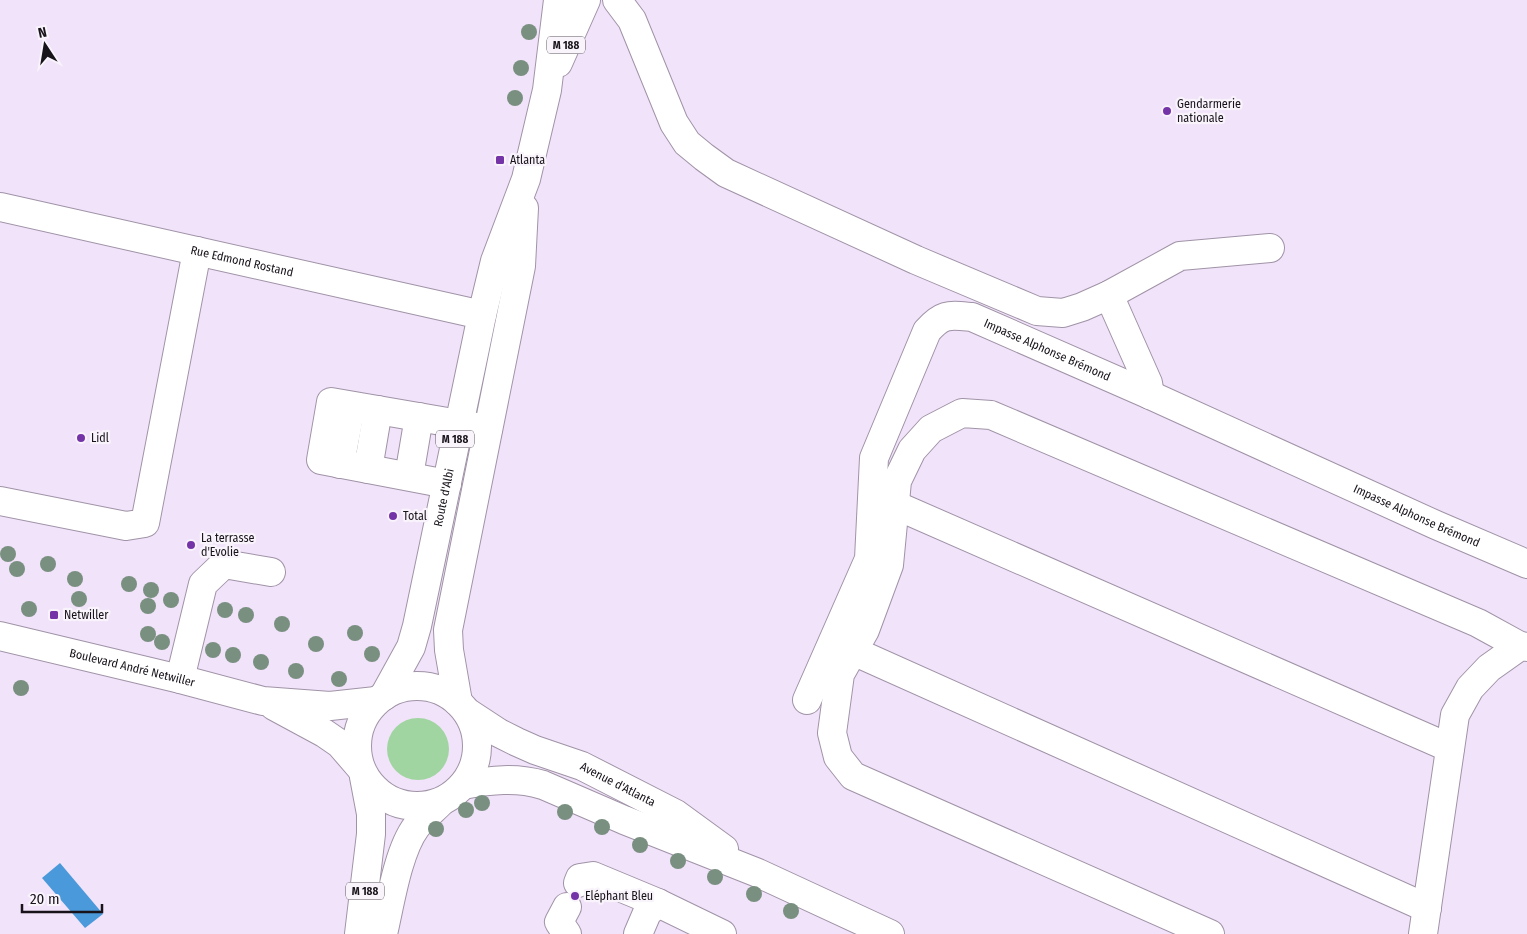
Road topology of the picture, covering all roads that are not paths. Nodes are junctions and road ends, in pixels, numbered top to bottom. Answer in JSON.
{"nodes":[{"id":1,"x":558,"y":0,"type":"edge"},
{"id":2,"x":586,"y":0,"type":"edge"},
{"id":3,"x":617,"y":0,"type":"edge"},
{"id":4,"x":547,"y":90,"type":"junction"},
{"id":5,"x":526,"y":179,"type":"junction"},
{"id":6,"x":0,"y":207,"type":"edge"},
{"id":7,"x":1270,"y":248,"type":"dead end"},
{"id":8,"x":197,"y":251,"type":"junction"},
{"id":9,"x":1109,"y":295,"type":"junction"},
{"id":10,"x":482,"y":315,"type":"junction"},
{"id":11,"x":1150,"y":395,"type":"junction"},
{"id":12,"x":398,"y":414,"type":"junction"},
{"id":13,"x":458,"y":424,"type":"junction"},
{"id":14,"x":488,"y":429,"type":"junction"},
{"id":15,"x":388,"y":473,"type":"junction"},
{"id":16,"x":447,"y":484,"type":"junction"},
{"id":17,"x":0,"y":501,"type":"edge"},
{"id":18,"x":895,"y":505,"type":"junction"},
{"id":19,"x":1527,"y":564,"type":"edge"},
{"id":20,"x":271,"y":572,"type":"dead end"},
{"id":21,"x":0,"y":636,"type":"edge"},
{"id":22,"x":1524,"y":646,"type":"edge"},
{"id":23,"x":853,"y":651,"type":"junction"},
{"id":24,"x":180,"y":679,"type":"junction"},
{"id":25,"x":380,"y":698,"type":"junction"},
{"id":26,"x":807,"y":700,"type":"dead end"},
{"id":27,"x":264,"y":701,"type":"junction"},
{"id":28,"x":462,"y":707,"type":"junction"},
{"id":29,"x":1450,"y":748,"type":"junction"},
{"id":30,"x":362,"y":771,"type":"junction"},
{"id":31,"x":464,"y":785,"type":"junction"},
{"id":32,"x":441,"y":802,"type":"junction"},
{"id":33,"x":758,"y":873,"type":"junction"},
{"id":34,"x":578,"y":883,"type":"dead end"},
{"id":35,"x":658,"y":903,"type":"junction"},
{"id":36,"x":566,"y":907,"type":"dead end"},
{"id":37,"x":1425,"y":921,"type":"edge"},
{"id":38,"x":359,"y":934,"type":"edge"},
{"id":39,"x":383,"y":934,"type":"edge"},
{"id":40,"x":567,"y":934,"type":"edge"},
{"id":41,"x":638,"y":934,"type":"edge"},
{"id":42,"x":722,"y":934,"type":"edge"},
{"id":43,"x":890,"y":934,"type":"edge"},
{"id":44,"x":1210,"y":934,"type":"edge"}],
"edges":[{"from":1,"to":4,"type":"main road","name":"Route d'Albi","number":"M 188"},
{"from":2,"to":4,"type":"main road","name":"Route d'Albi","number":"M 188"},
{"from":3,"to":9,"type":"main road"},
{"from":4,"to":5,"type":"main road","name":"Route d'Albi","number":"M 188"},
{"from":5,"to":10,"type":"main road","name":"Route d'Albi","number":"M 188"},
{"from":5,"to":14,"type":"main road","name":"Route d'Albi","number":"M 188"},
{"from":6,"to":8,"type":"main road","name":"Rue Edmond Rostand"},
{"from":7,"to":9,"type":"main road"},
{"from":8,"to":10,"type":"main road","name":"Rue Edmond Rostand"},
{"from":8,"to":17,"type":"main road"},
{"from":9,"to":11,"type":"main road"},
{"from":10,"to":13,"type":"main road","name":"Route d'Albi","number":"M 188"},
{"from":11,"to":19,"type":"main road","name":"Impasse Alphonse Brémond"},
{"from":11,"to":26,"type":"main road","name":"Impasse Alphonse Brémond"},
{"from":12,"to":13,"type":"main road"},
{"from":12,"to":15,"type":"main road"},
{"from":12,"to":15,"type":"main road"},
{"from":12,"to":15,"type":"main road"},
{"from":13,"to":14,"type":"main road"},
{"from":13,"to":16,"type":"main road","name":"Route d'Albi","number":"M 188"},
{"from":14,"to":28,"type":"main road","name":"Route d'Albi","number":"M 188"},
{"from":15,"to":16,"type":"main road"},
{"from":16,"to":25,"type":"main road","name":"Route d'Albi","number":"M 188"},
{"from":18,"to":22,"type":"main road"},
{"from":18,"to":23,"type":"main road"},
{"from":18,"to":29,"type":"main road"},
{"from":20,"to":24,"type":"main road"},
{"from":21,"to":24,"type":"main road","name":"Boulevard André Netwiller"},
{"from":22,"to":29,"type":"main road"},
{"from":23,"to":37,"type":"main road"},
{"from":23,"to":44,"type":"main road"},
{"from":24,"to":27,"type":"main road","name":"Boulevard André Netwiller"},
{"from":25,"to":27,"type":"main road","name":"Boulevard André Netwiller"},
{"from":25,"to":28,"type":"main road"},
{"from":25,"to":30,"type":"main road"},
{"from":27,"to":30,"type":"main road","name":"Boulevard André Netwiller"},
{"from":28,"to":31,"type":"main road"},
{"from":28,"to":33,"type":"main road","name":"Avenue d'Atlanta"},
{"from":29,"to":37,"type":"main road"},
{"from":30,"to":32,"type":"main road"},
{"from":30,"to":38,"type":"main road","number":"M 188"},
{"from":31,"to":32,"type":"main road"},
{"from":31,"to":33,"type":"main road","name":"Avenue d'Atlanta"},
{"from":32,"to":39,"type":"main road","number":"M 188"},
{"from":33,"to":43,"type":"main road","name":"Avenue d'Atlanta"},
{"from":34,"to":35,"type":"main road"},
{"from":35,"to":41,"type":"main road"},
{"from":35,"to":42,"type":"main road"},
{"from":36,"to":40,"type":"main road"}]}
